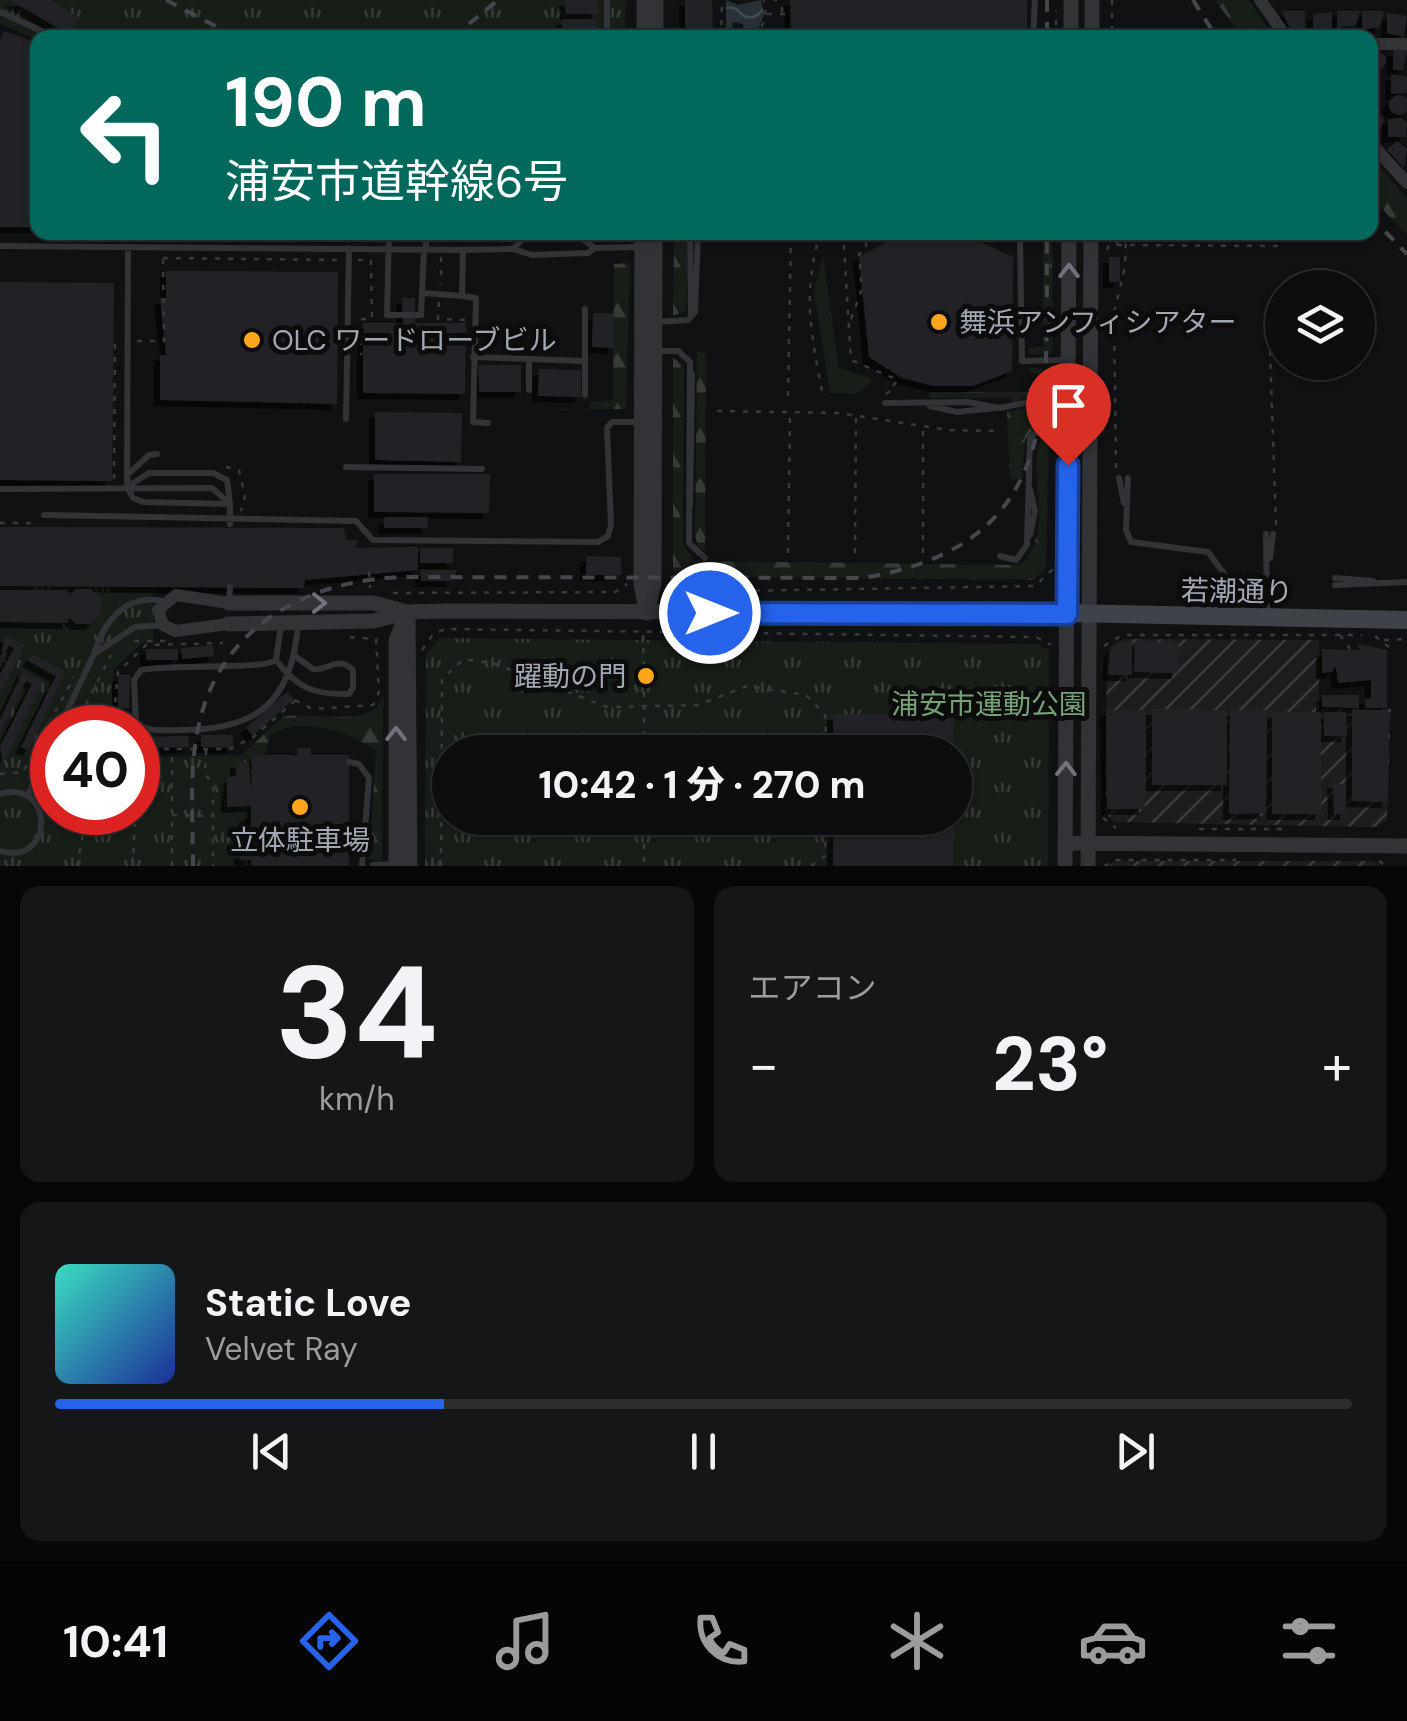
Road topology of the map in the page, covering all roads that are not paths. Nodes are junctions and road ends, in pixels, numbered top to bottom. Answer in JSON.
{"nodes":[{"id":1,"x":607,"y":0,"type":"edge"},
{"id":2,"x":644,"y":0,"type":"edge"},
{"id":3,"x":656,"y":0,"type":"edge"},
{"id":4,"x":1035,"y":0,"type":"edge"},
{"id":5,"x":1071,"y":0,"type":"edge"},
{"id":6,"x":1092,"y":0,"type":"edge"},
{"id":7,"x":1260,"y":0,"type":"edge"},
{"id":8,"x":0,"y":12,"type":"edge"},
{"id":9,"x":40,"y":30,"type":"edge"},
{"id":10,"x":607,"y":30,"type":"edge"},
{"id":11,"x":644,"y":30,"type":"edge"},
{"id":12,"x":656,"y":30,"type":"edge"},
{"id":13,"x":1033,"y":30,"type":"edge"},
{"id":14,"x":1071,"y":30,"type":"edge"},
{"id":15,"x":1092,"y":30,"type":"edge"},
{"id":16,"x":1281,"y":30,"type":"edge"},
{"id":17,"x":1378,"y":44,"type":"edge"},
{"id":18,"x":1407,"y":44,"type":"edge"},
{"id":19,"x":1378,"y":151,"type":"edge"},
{"id":20,"x":1407,"y":183,"type":"edge"},
{"id":21,"x":388,"y":240,"type":"edge"},
{"id":22,"x":426,"y":240,"type":"edge"},
{"id":23,"x":522,"y":240,"type":"edge"},
{"id":24,"x":583,"y":240,"type":"edge"},
{"id":25,"x":648,"y":240,"type":"edge"},
{"id":26,"x":694,"y":240,"type":"edge"},
{"id":27,"x":1020,"y":240,"type":"edge"},
{"id":28,"x":1070,"y":240,"type":"edge"},
{"id":29,"x":1091,"y":240,"type":"edge"},
{"id":30,"x":0,"y":246,"type":"edge"},
{"id":31,"x":350,"y":248,"type":"junction"},
{"id":32,"x":388,"y":248,"type":"junction"},
{"id":33,"x":594,"y":248,"type":"junction"},
{"id":34,"x":128,"y":249,"type":"junction"},
{"id":35,"x":425,"y":249,"type":"junction"},
{"id":36,"x":512,"y":249,"type":"junction"},
{"id":37,"x":463,"y":250,"type":"junction"},
{"id":38,"x":422,"y":293,"type":"junction"},
{"id":39,"x":462,"y":296,"type":"junction"},
{"id":40,"x":585,"y":309,"type":"dead end"},
{"id":41,"x":655,"y":322,"type":"junction"},
{"id":42,"x":655,"y":351,"type":"junction"},
{"id":43,"x":473,"y":357,"type":"junction"},
{"id":44,"x":1068,"y":360,"type":"junction"},
{"id":45,"x":584,"y":361,"type":"junction"},
{"id":46,"x":529,"y":362,"type":"junction"},
{"id":47,"x":529,"y":390,"type":"dead end"},
{"id":48,"x":585,"y":395,"type":"dead end"},
{"id":49,"x":1068,"y":395,"type":"junction"},
{"id":50,"x":885,"y":404,"type":"dead end"},
{"id":51,"x":346,"y":419,"type":"dead end"},
{"id":52,"x":642,"y":422,"type":"junction"},
{"id":53,"x":488,"y":424,"type":"dead end"},
{"id":54,"x":1068,"y":429,"type":"junction"},
{"id":55,"x":157,"y":454,"type":"dead end"},
{"id":56,"x":346,"y":467,"type":"dead end"},
{"id":57,"x":482,"y":470,"type":"dead end"},
{"id":58,"x":127,"y":475,"type":"junction"},
{"id":59,"x":1117,"y":475,"type":"road end"},
{"id":60,"x":1128,"y":478,"type":"dead end"},
{"id":61,"x":126,"y":487,"type":"junction"},
{"id":62,"x":0,"y":489,"type":"edge"},
{"id":63,"x":230,"y":504,"type":"junction"},
{"id":64,"x":1127,"y":514,"type":"junction"},
{"id":65,"x":42,"y":519,"type":"road end"},
{"id":66,"x":230,"y":521,"type":"junction"},
{"id":67,"x":1271,"y":537,"type":"road end"},
{"id":68,"x":1000,"y":556,"type":"dead end"},
{"id":69,"x":705,"y":558,"type":"dead end"},
{"id":70,"x":1335,"y":582,"type":"dead end"},
{"id":71,"x":1407,"y":582,"type":"edge"},
{"id":72,"x":229,"y":595,"type":"joint"},
{"id":73,"x":164,"y":602,"type":"junction"},
{"id":74,"x":407,"y":612,"type":"junction"},
{"id":75,"x":647,"y":613,"type":"junction"},
{"id":76,"x":1067,"y":614,"type":"junction"},
{"id":77,"x":1089,"y":615,"type":"junction"},
{"id":78,"x":1229,"y":619,"type":"junction"},
{"id":79,"x":1267,"y":619,"type":"junction"},
{"id":80,"x":1407,"y":620,"type":"edge"},
{"id":81,"x":228,"y":624,"type":"joint"},
{"id":82,"x":289,"y":624,"type":"junction"},
{"id":83,"x":163,"y":625,"type":"junction"},
{"id":84,"x":94,"y":654,"type":"junction"},
{"id":85,"x":296,"y":656,"type":"junction"},
{"id":86,"x":276,"y":660,"type":"junction"},
{"id":87,"x":288,"y":677,"type":"junction"},
{"id":88,"x":70,"y":705,"type":"edge"},
{"id":89,"x":349,"y":762,"type":"dead end"},
{"id":90,"x":30,"y":791,"type":"edge"},
{"id":91,"x":0,"y":794,"type":"edge"},
{"id":92,"x":28,"y":795,"type":"junction"},
{"id":93,"x":1065,"y":843,"type":"junction"},
{"id":94,"x":1089,"y":843,"type":"junction"},
{"id":95,"x":1407,"y":846,"type":"edge"},
{"id":96,"x":0,"y":852,"type":"edge"},
{"id":97,"x":362,"y":866,"type":"edge"},
{"id":98,"x":373,"y":866,"type":"edge"},
{"id":99,"x":401,"y":866,"type":"edge"},
{"id":100,"x":1065,"y":866,"type":"edge"},
{"id":101,"x":1088,"y":866,"type":"edge"}],
"edges":[{"from":1,"to":10,"type":"lane"},
{"from":2,"to":11,"type":"street"},
{"from":3,"to":12,"type":"street"},
{"from":4,"to":13,"type":"lane"},
{"from":5,"to":14,"type":"street"},
{"from":6,"to":15,"type":"street"},
{"from":7,"to":16,"type":"street"},
{"from":8,"to":9,"type":"lane"},
{"from":17,"to":18,"type":"street"},
{"from":19,"to":20,"type":"street"},
{"from":21,"to":32,"type":"lane"},
{"from":22,"to":35,"type":"lane"},
{"from":23,"to":36,"type":"lane"},
{"from":24,"to":33,"type":"lane"},
{"from":25,"to":33,"type":"lane"},
{"from":25,"to":41,"type":"street"},
{"from":25,"to":52,"type":"street"},
{"from":26,"to":41,"type":"lane"},
{"from":27,"to":44,"type":"lane"},
{"from":44,"to":28,"type":"street","one_way":true},
{"from":29,"to":77,"type":"street"},
{"from":30,"to":34,"type":"lane"},
{"from":31,"to":32,"type":"lane"},
{"from":31,"to":34,"type":"lane"},
{"from":31,"to":51,"type":"lane"},
{"from":32,"to":35,"type":"lane"},
{"from":32,"to":38,"type":"lane"},
{"from":33,"to":36,"type":"lane"},
{"from":34,"to":58,"type":"lane"},
{"from":35,"to":37,"type":"lane"},
{"from":35,"to":38,"type":"lane"},
{"from":36,"to":37,"type":"lane"},
{"from":37,"to":39,"type":"lane"},
{"from":38,"to":39,"type":"lane"},
{"from":39,"to":43,"type":"lane"},
{"from":40,"to":45,"type":"lane"},
{"from":41,"to":42,"type":"street"},
{"from":42,"to":69,"type":"lane"},
{"from":42,"to":75,"type":"street"},
{"from":43,"to":46,"type":"lane"},
{"from":43,"to":53,"type":"lane"},
{"from":44,"to":49,"type":"street"},
{"from":45,"to":46,"type":"lane"},
{"from":45,"to":48,"type":"lane"},
{"from":46,"to":47,"type":"lane"},
{"from":49,"to":50,"type":"lane"},
{"from":49,"to":54,"type":"street"},
{"from":52,"to":66,"type":"lane"},
{"from":52,"to":75,"type":"street"},
{"from":54,"to":68,"type":"lane"},
{"from":54,"to":76,"type":"street"},
{"from":55,"to":58,"type":"lane"},
{"from":56,"to":57,"type":"lane"},
{"from":58,"to":61,"type":"lane"},
{"from":59,"to":64,"type":"lane"},
{"from":60,"to":64,"type":"lane"},
{"from":61,"to":62,"type":"lane"},
{"from":61,"to":63,"type":"lane"},
{"from":61,"to":63,"type":"lane"},
{"from":61,"to":63,"type":"lane"},
{"from":63,"to":66,"type":"lane"},
{"from":64,"to":78,"type":"lane"},
{"from":65,"to":66,"type":"lane"},
{"from":67,"to":79,"type":"lane"},
{"from":70,"to":71,"type":"lane"},
{"from":72,"to":73,"type":"street"},
{"from":72,"to":74,"type":"street","one_way":true},
{"from":73,"to":83,"type":"street"},
{"from":73,"to":84,"type":"lane"},
{"from":74,"to":75,"type":"street"},
{"from":74,"to":82,"type":"street"},
{"from":74,"to":99,"type":"street"},
{"from":75,"to":76,"type":"street"},
{"from":76,"to":77,"type":"main road","name":"若潮通り"},
{"from":93,"to":76,"type":"street","one_way":true},
{"from":77,"to":78,"type":"main road","name":"若潮通り"},
{"from":77,"to":94,"type":"street"},
{"from":78,"to":79,"type":"main road","name":"若潮通り"},
{"from":79,"to":80,"type":"main road","name":"若潮通り"},
{"from":81,"to":82,"type":"street"},
{"from":81,"to":83,"type":"street"},
{"from":82,"to":85,"type":"lane"},
{"from":82,"to":86,"type":"lane"},
{"from":83,"to":84,"type":"lane"},
{"from":84,"to":88,"type":"lane"},
{"from":85,"to":87,"type":"lane"},
{"from":85,"to":87,"type":"lane"},
{"from":86,"to":87,"type":"lane"},
{"from":86,"to":87,"type":"lane"},
{"from":89,"to":97,"type":"lane"},
{"from":90,"to":92,"type":"lane"},
{"from":91,"to":92,"type":"lane"},
{"from":92,"to":96,"type":"lane"},
{"from":93,"to":94,"type":"street"},
{"from":93,"to":100,"type":"street"},
{"from":94,"to":95,"type":"street"},
{"from":94,"to":101,"type":"street"},
{"from":98,"to":99,"type":"lane"}]}
